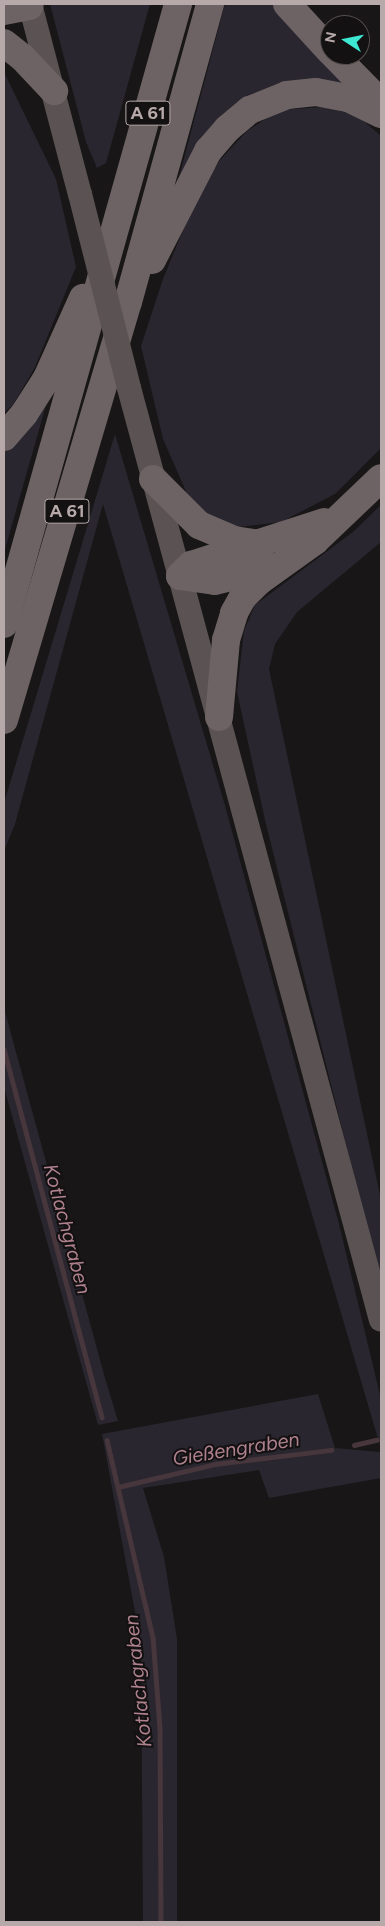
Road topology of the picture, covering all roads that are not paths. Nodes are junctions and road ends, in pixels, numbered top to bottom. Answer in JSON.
{"nodes":[{"id":1,"x":178,"y":4,"type":"edge"},
{"id":2,"x":210,"y":4,"type":"edge"},
{"id":3,"x":287,"y":4,"type":"edge"},
{"id":4,"x":30,"y":5,"type":"edge"},
{"id":5,"x":4,"y":11,"type":"edge"},
{"id":6,"x":320,"y":41,"type":"edge"},
{"id":7,"x":4,"y":43,"type":"edge"},
{"id":8,"x":344,"y":65,"type":"edge"},
{"id":9,"x":54,"y":91,"type":"junction"},
{"id":10,"x":381,"y":103,"type":"edge"},
{"id":11,"x":381,"y":114,"type":"edge"},
{"id":12,"x":118,"y":222,"type":"junction"},
{"id":13,"x":128,"y":302,"type":"junction"},
{"id":14,"x":4,"y":436,"type":"edge"},
{"id":15,"x":153,"y":478,"type":"junction"},
{"id":16,"x":381,"y":478,"type":"edge"},
{"id":17,"x":338,"y":517,"type":"junction"},
{"id":18,"x":260,"y":544,"type":"junction"},
{"id":19,"x":281,"y":565,"type":"junction"},
{"id":20,"x":180,"y":576,"type":"junction"},
{"id":21,"x":4,"y":624,"type":"edge"},
{"id":22,"x":219,"y":717,"type":"junction"},
{"id":23,"x":4,"y":720,"type":"edge"},
{"id":24,"x":381,"y":1320,"type":"edge"}],
"edges":[{"from":1,"to":12,"type":"highway","number":"A 61"},
{"from":2,"to":13,"type":"highway","number":"A 61"},
{"from":3,"to":6,"type":"highway"},
{"from":4,"to":5,"type":"highway"},
{"from":4,"to":9,"type":"main road"},
{"from":7,"to":9,"type":"highway"},
{"from":8,"to":10,"type":"highway"},
{"from":9,"to":15,"type":"main road","bridge":true},
{"from":11,"to":13,"type":"highway","number":"A 61"},
{"from":12,"to":14,"type":"highway","number":"A 61"},
{"from":12,"to":21,"type":"highway","number":"A 61"},
{"from":13,"to":23,"type":"highway","number":"A 61"},
{"from":15,"to":18,"type":"highway"},
{"from":15,"to":20,"type":"main road"},
{"from":16,"to":17,"type":"highway"},
{"from":17,"to":18,"type":"highway"},
{"from":17,"to":19,"type":"highway"},
{"from":18,"to":20,"type":"highway"},
{"from":19,"to":20,"type":"highway"},
{"from":19,"to":22,"type":"highway"},
{"from":20,"to":22,"type":"main road"},
{"from":22,"to":24,"type":"main road"}]}
